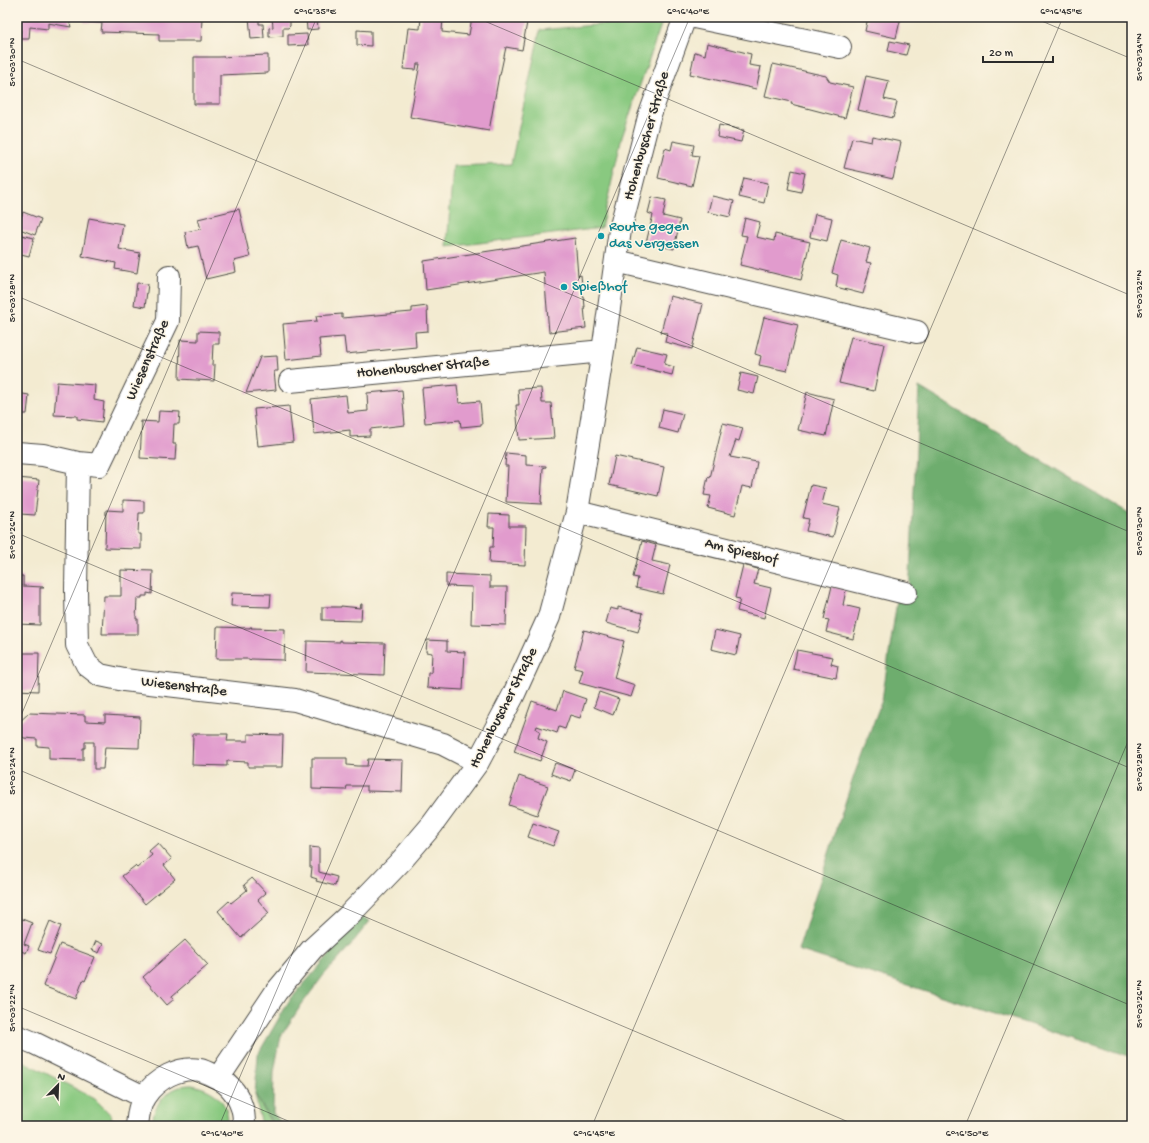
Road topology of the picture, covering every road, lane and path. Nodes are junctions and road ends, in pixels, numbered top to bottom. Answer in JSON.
{"nodes":[{"id":1,"x":685,"y":17,"type":"edge"},
{"id":2,"x":694,"y":17,"type":"edge"},
{"id":3,"x":840,"y":47,"type":"dead end"},
{"id":4,"x":616,"y":261,"type":"junction"},
{"id":5,"x":169,"y":276,"type":"dead end"},
{"id":6,"x":917,"y":332,"type":"dead end"},
{"id":7,"x":603,"y":351,"type":"junction"},
{"id":8,"x":290,"y":381,"type":"dead end"},
{"id":9,"x":17,"y":452,"type":"edge"},
{"id":10,"x":78,"y":463,"type":"junction"},
{"id":11,"x":577,"y":512,"type":"junction"},
{"id":12,"x":906,"y":593,"type":"dead end"},
{"id":13,"x":478,"y":762,"type":"junction"},
{"id":14,"x":17,"y":1036,"type":"edge"},
{"id":15,"x":219,"y":1077,"type":"junction"},
{"id":16,"x":144,"y":1097,"type":"junction"},
{"id":17,"x":137,"y":1126,"type":"edge"},
{"id":18,"x":244,"y":1126,"type":"edge"}],
"edges":[{"from":1,"to":4,"type":"street","name":"Hohenbuscher Straße"},
{"from":2,"to":3,"type":"street"},
{"from":4,"to":6,"type":"street"},
{"from":4,"to":7,"type":"street","name":"Hohenbuscher Straße"},
{"from":5,"to":10,"type":"street","name":"Wiesenstraße"},
{"from":7,"to":8,"type":"street","name":"Hohenbuscher Straße"},
{"from":7,"to":11,"type":"street","name":"Hohenbuscher Straße"},
{"from":9,"to":10,"type":"street","name":"Wiesenstraße"},
{"from":10,"to":13,"type":"street","name":"Wiesenstraße"},
{"from":11,"to":12,"type":"street","name":"Am Spieshof"},
{"from":11,"to":13,"type":"street","name":"Hohenbuscher Straße"},
{"from":13,"to":15,"type":"street","name":"Hohenbuscher Straße"},
{"from":14,"to":16,"type":"street"},
{"from":15,"to":16,"type":"street"},
{"from":15,"to":18,"type":"street"},
{"from":16,"to":17,"type":"street"}]}
